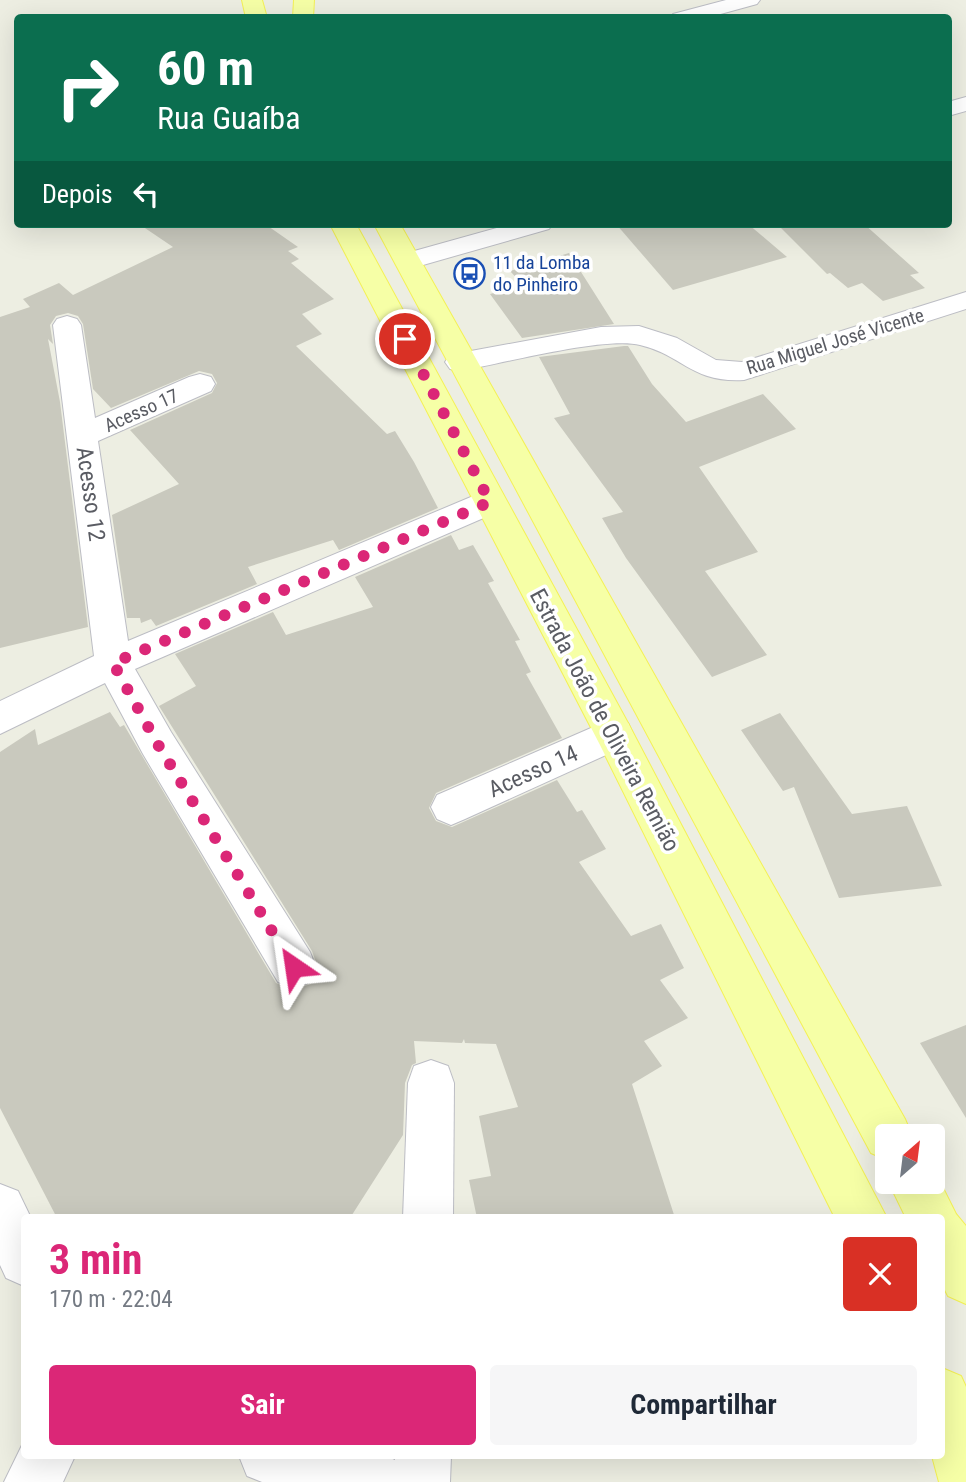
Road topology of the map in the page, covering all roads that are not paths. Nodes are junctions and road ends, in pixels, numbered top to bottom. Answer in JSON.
{"nodes":[{"id":1,"x":750,"y":0,"type":"edge"},
{"id":2,"x":696,"y":14,"type":"edge"},
{"id":3,"x":345,"y":228,"type":"edge"},
{"id":4,"x":389,"y":228,"type":"edge"},
{"id":5,"x":526,"y":228,"type":"edge"},
{"id":6,"x":409,"y":261,"type":"junction"},
{"id":7,"x":966,"y":300,"type":"edge"},
{"id":8,"x":67,"y":325,"type":"dead end"},
{"id":9,"x":460,"y":362,"type":"junction"},
{"id":10,"x":200,"y":384,"type":"dead end"},
{"id":11,"x":83,"y":436,"type":"junction"},
{"id":12,"x":490,"y":502,"type":"junction"},
{"id":13,"x":113,"y":663,"type":"junction"},
{"id":14,"x":0,"y":718,"type":"edge"},
{"id":15,"x":614,"y":734,"type":"junction"},
{"id":16,"x":451,"y":807,"type":"dead end"},
{"id":17,"x":294,"y":967,"type":"dead end"},
{"id":18,"x":431,"y":1083,"type":"dead end"},
{"id":19,"x":881,"y":1124,"type":"edge"},
{"id":20,"x":920,"y":1194,"type":"edge"},
{"id":21,"x":0,"y":1209,"type":"edge"},
{"id":22,"x":428,"y":1214,"type":"edge"},
{"id":23,"x":860,"y":1214,"type":"edge"},
{"id":24,"x":931,"y":1214,"type":"edge"},
{"id":25,"x":945,"y":1239,"type":"edge"},
{"id":26,"x":21,"y":1254,"type":"edge"},
{"id":27,"x":966,"y":1278,"type":"edge"},
{"id":28,"x":945,"y":1405,"type":"edge"},
{"id":29,"x":45,"y":1459,"type":"edge"},
{"id":30,"x":277,"y":1459,"type":"edge"},
{"id":31,"x":423,"y":1459,"type":"edge"},
{"id":32,"x":966,"y":1478,"type":"edge"},
{"id":33,"x":32,"y":1482,"type":"edge"},
{"id":34,"x":379,"y":1482,"type":"edge"},
{"id":35,"x":422,"y":1482,"type":"edge"}],
"edges":[{"from":1,"to":2,"type":"street"},
{"from":3,"to":12,"type":"main road","name":"Estrada João de Oliveira Remião"},
{"from":4,"to":6,"type":"main road","name":"Estrada João de Oliveira Remião"},
{"from":5,"to":6,"type":"street"},
{"from":6,"to":9,"type":"main road","name":"Estrada João de Oliveira Remião"},
{"from":7,"to":9,"type":"street","name":"Rua Miguel José Vicente"},
{"from":8,"to":11,"type":"street","name":"Acesso 12"},
{"from":9,"to":19,"type":"main road","name":"Estrada João de Oliveira Remião"},
{"from":10,"to":11,"type":"street","name":"Acesso 17"},
{"from":11,"to":13,"type":"street","name":"Acesso 12"},
{"from":12,"to":13,"type":"street"},
{"from":12,"to":15,"type":"main road","name":"Estrada João de Oliveira Remião"},
{"from":13,"to":14,"type":"street"},
{"from":13,"to":17,"type":"street"},
{"from":15,"to":16,"type":"street","name":"Acesso 14"},
{"from":15,"to":23,"type":"main road","name":"Estrada João de Oliveira Remião"},
{"from":18,"to":22,"type":"street"},
{"from":20,"to":24,"type":"main road"},
{"from":21,"to":26,"type":"street"},
{"from":25,"to":27,"type":"main road"},
{"from":28,"to":32,"type":"main road"},
{"from":29,"to":33,"type":"street"},
{"from":30,"to":34,"type":"street"},
{"from":31,"to":35,"type":"street"}]}
